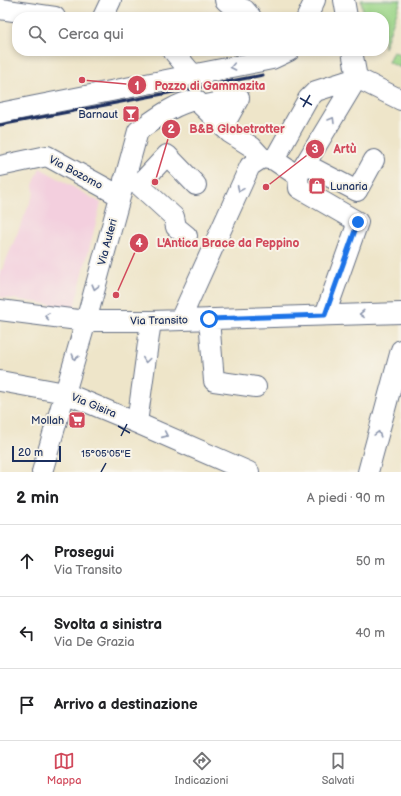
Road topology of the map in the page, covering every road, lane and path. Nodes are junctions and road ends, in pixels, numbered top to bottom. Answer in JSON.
{"nodes":[{"id":1,"x":111,"y":0,"type":"edge"},
{"id":2,"x":225,"y":0,"type":"edge"},
{"id":3,"x":315,"y":0,"type":"edge"},
{"id":4,"x":344,"y":0,"type":"edge"},
{"id":5,"x":0,"y":9,"type":"edge"},
{"id":6,"x":248,"y":9,"type":"edge"},
{"id":7,"x":21,"y":12,"type":"edge"},
{"id":8,"x":105,"y":12,"type":"edge"},
{"id":9,"x":309,"y":12,"type":"edge"},
{"id":10,"x":346,"y":12,"type":"edge"},
{"id":11,"x":177,"y":56,"type":"edge"},
{"id":12,"x":273,"y":56,"type":"edge"},
{"id":13,"x":353,"y":56,"type":"edge"},
{"id":14,"x":193,"y":75,"type":"junction"},
{"id":15,"x":357,"y":78,"type":"junction"},
{"id":16,"x":401,"y":100,"type":"edge"},
{"id":17,"x":202,"y":106,"type":"junction"},
{"id":18,"x":0,"y":113,"type":"edge"},
{"id":19,"x":223,"y":126,"type":"junction"},
{"id":20,"x":268,"y":159,"type":"junction"},
{"id":21,"x":374,"y":160,"type":"dead end"},
{"id":22,"x":0,"y":166,"type":"edge"},
{"id":23,"x":302,"y":170,"type":"junction"},
{"id":24,"x":196,"y":185,"type":"dead end"},
{"id":25,"x":128,"y":187,"type":"junction"},
{"id":26,"x":187,"y":236,"type":"dead end"},
{"id":27,"x":0,"y":310,"type":"edge"},
{"id":28,"x":401,"y":313,"type":"edge"},
{"id":29,"x":325,"y":315,"type":"junction"},
{"id":30,"x":209,"y":319,"type":"junction"},
{"id":31,"x":180,"y":320,"type":"junction"},
{"id":32,"x":86,"y":321,"type":"junction"},
{"id":33,"x":151,"y":321,"type":"junction"},
{"id":34,"x":401,"y":350,"type":"edge"},
{"id":35,"x":0,"y":381,"type":"edge"},
{"id":36,"x":256,"y":387,"type":"dead end"},
{"id":37,"x":64,"y":393,"type":"junction"},
{"id":38,"x":137,"y":423,"type":"junction"},
{"id":39,"x":45,"y":463,"type":"edge"},
{"id":40,"x":249,"y":472,"type":"edge"},
{"id":41,"x":368,"y":472,"type":"edge"}],
"edges":[{"from":1,"to":8,"type":"street"},
{"from":2,"to":6,"type":"street"},
{"from":3,"to":9,"type":"street"},
{"from":4,"to":10,"type":"street"},
{"from":5,"to":7,"type":"street"},
{"from":11,"to":14,"type":"street"},
{"from":12,"to":14,"type":"street","one_way":true},
{"from":13,"to":15,"type":"street"},
{"from":14,"to":18,"type":"street"},
{"from":15,"to":16,"type":"street"},
{"from":15,"to":20,"type":"street"},
{"from":23,"to":15,"type":"street","one_way":true},
{"from":17,"to":19,"type":"street"},
{"from":17,"to":19,"type":"street"},
{"from":17,"to":25,"type":"street","name":"Via Auteri"},
{"from":19,"to":20,"type":"street"},
{"from":20,"to":23,"type":"street"},
{"from":20,"to":31,"type":"street","one_way":true},
{"from":21,"to":23,"type":"street"},
{"from":22,"to":25,"type":"street","name":"Via Bozomo"},
{"from":23,"to":29,"type":"street"},
{"from":24,"to":25,"type":"street"},
{"from":25,"to":26,"type":"street","name":"Via Bozomo"},
{"from":25,"to":32,"type":"street","name":"Via Auteri","one_way":true},
{"from":32,"to":27,"type":"street","name":"Via Transito","one_way":true},
{"from":28,"to":29,"type":"street","name":"Via Transito","one_way":true},
{"from":29,"to":30,"type":"street","name":"Via Transito"},
{"from":30,"to":31,"type":"street","name":"Via Transito"},
{"from":30,"to":36,"type":"street"},
{"from":31,"to":33,"type":"street","name":"Via Transito"},
{"from":32,"to":33,"type":"street","name":"Via Transito"},
{"from":32,"to":37,"type":"street","name":"Via Auteri","one_way":true},
{"from":33,"to":38,"type":"street","one_way":true},
{"from":41,"to":34,"type":"street","one_way":true},
{"from":35,"to":37,"type":"street","name":"Via Gisira"},
{"from":37,"to":38,"type":"street","name":"Via Gisira"},
{"from":37,"to":39,"type":"street","name":"Via Auteri"},
{"from":38,"to":40,"type":"street","name":"Via Gisira","one_way":true}]}
